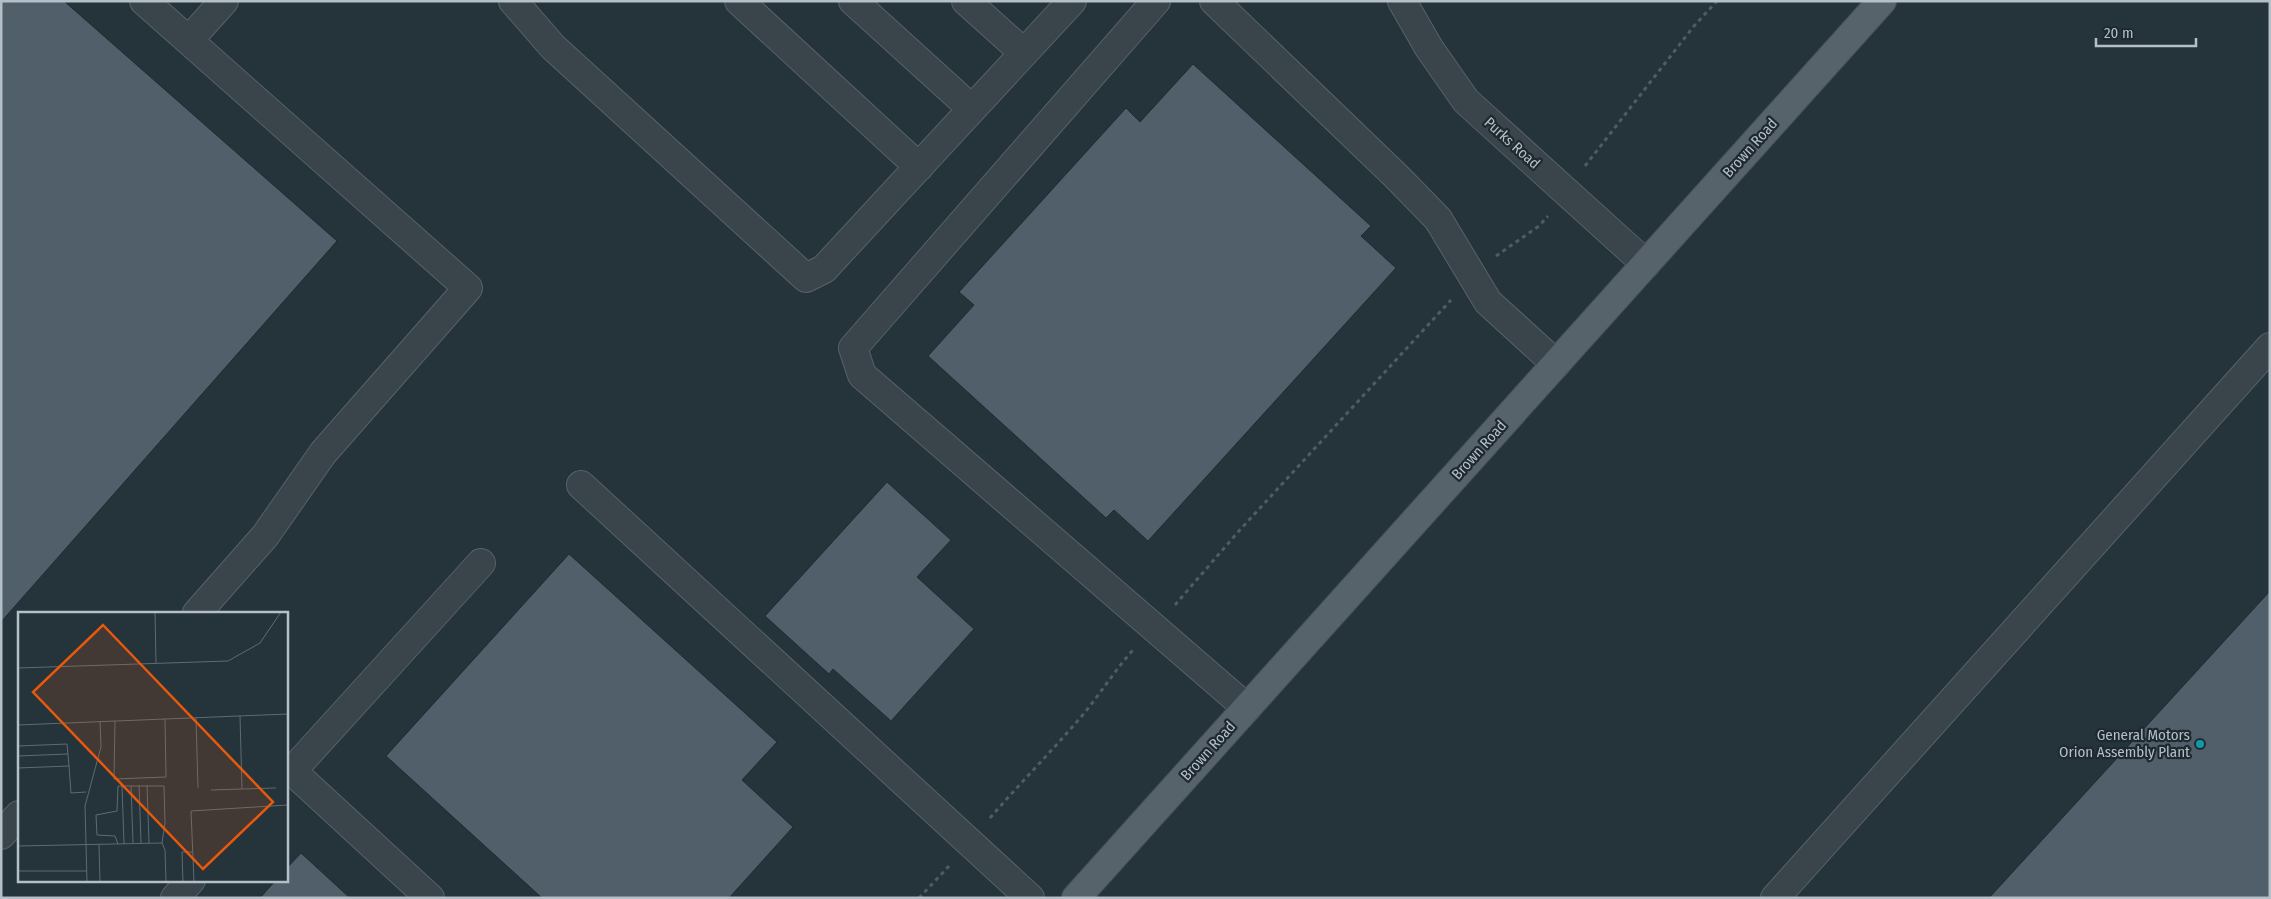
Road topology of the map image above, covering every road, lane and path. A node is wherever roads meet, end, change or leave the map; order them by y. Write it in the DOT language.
graph roads {
  1 [pos="144,1"];
  2 [pos="224,1"];
  3 [pos="514,1"];
  4 [pos="739,1"];
  5 [pos="853,1"];
  6 [pos="966,1"];
  7 [pos="1072,1"];
  8 [pos="1156,1"];
  9 [pos="1214,1"];
  10 [pos="1402,1"];
  11 [pos="1717,1"];
  12 [pos="1882,1"];
  13 [pos="190,40"];
  14 [pos="1024,53"];
  15 [pos="972,109"];
  16 [pos="919,167"];
  17 [pos="1566,191"];
  18 [pos="1646,264"];
  19 [pos="1474,276"];
  20 [pos="2270,347"];
  21 [pos="1556,364"];
  22 [pos="581,485"];
  23 [pos="480,563"];
  24 [pos="197,612"];
  25 [pos="1154,628"];
  26 [pos="1247,708"];
  27 [pos="289,774"];
  28 [pos="18,816"];
  29 [pos="1,835"];
  30 [pos="970,842"];
  31 [pos="189,882"];
  32 [pos="174,898"];
  33 [pos="430,898"];
  34 [pos="919,898"];
  35 [pos="1030,898"];
  36 [pos="1076,898"];
  37 [pos="1775,898"];
  1 -- 13 [label="street"];
  2 -- 13 [label="street"];
  3 -- 16 [label="street"];
  4 -- 16 [label="street"];
  5 -- 15 [label="street"];
  6 -- 14 [label="street"];
  7 -- 14 [label="street"];
  8 -- 25 [label="street"];
  9 -- 19 [label="street"];
  10 -- 17 [label="street, Purks Road"];
  11 -- 17 [label="path"];
  12 -- 18 [label="main road, Brown Road"];
  13 -- 24 [label="street"];
  14 -- 15 [label="street"];
  15 -- 16 [label="street"];
  17 -- 18 [label="street, Purks Road"];
  17 -- 19 [label="path"];
  18 -- 21 [label="main road, Brown Road"];
  19 -- 21 [label="street"];
  19 -- 25 [label="path"];
  20 -- 37 [label="street"];
  21 -- 26 [label="main road, Brown Road"];
  22 -- 30 [label="street"];
  23 -- 27 [label="street"];
  25 -- 26 [label="street"];
  25 -- 30 [label="path"];
  26 -- 36 [label="main road, Brown Road"];
  27 -- 33 [label="street"];
  28 -- 29 [label="street"];
  30 -- 34 [label="path"];
  30 -- 35 [label="street"];
  31 -- 32 [label="street"];
}
